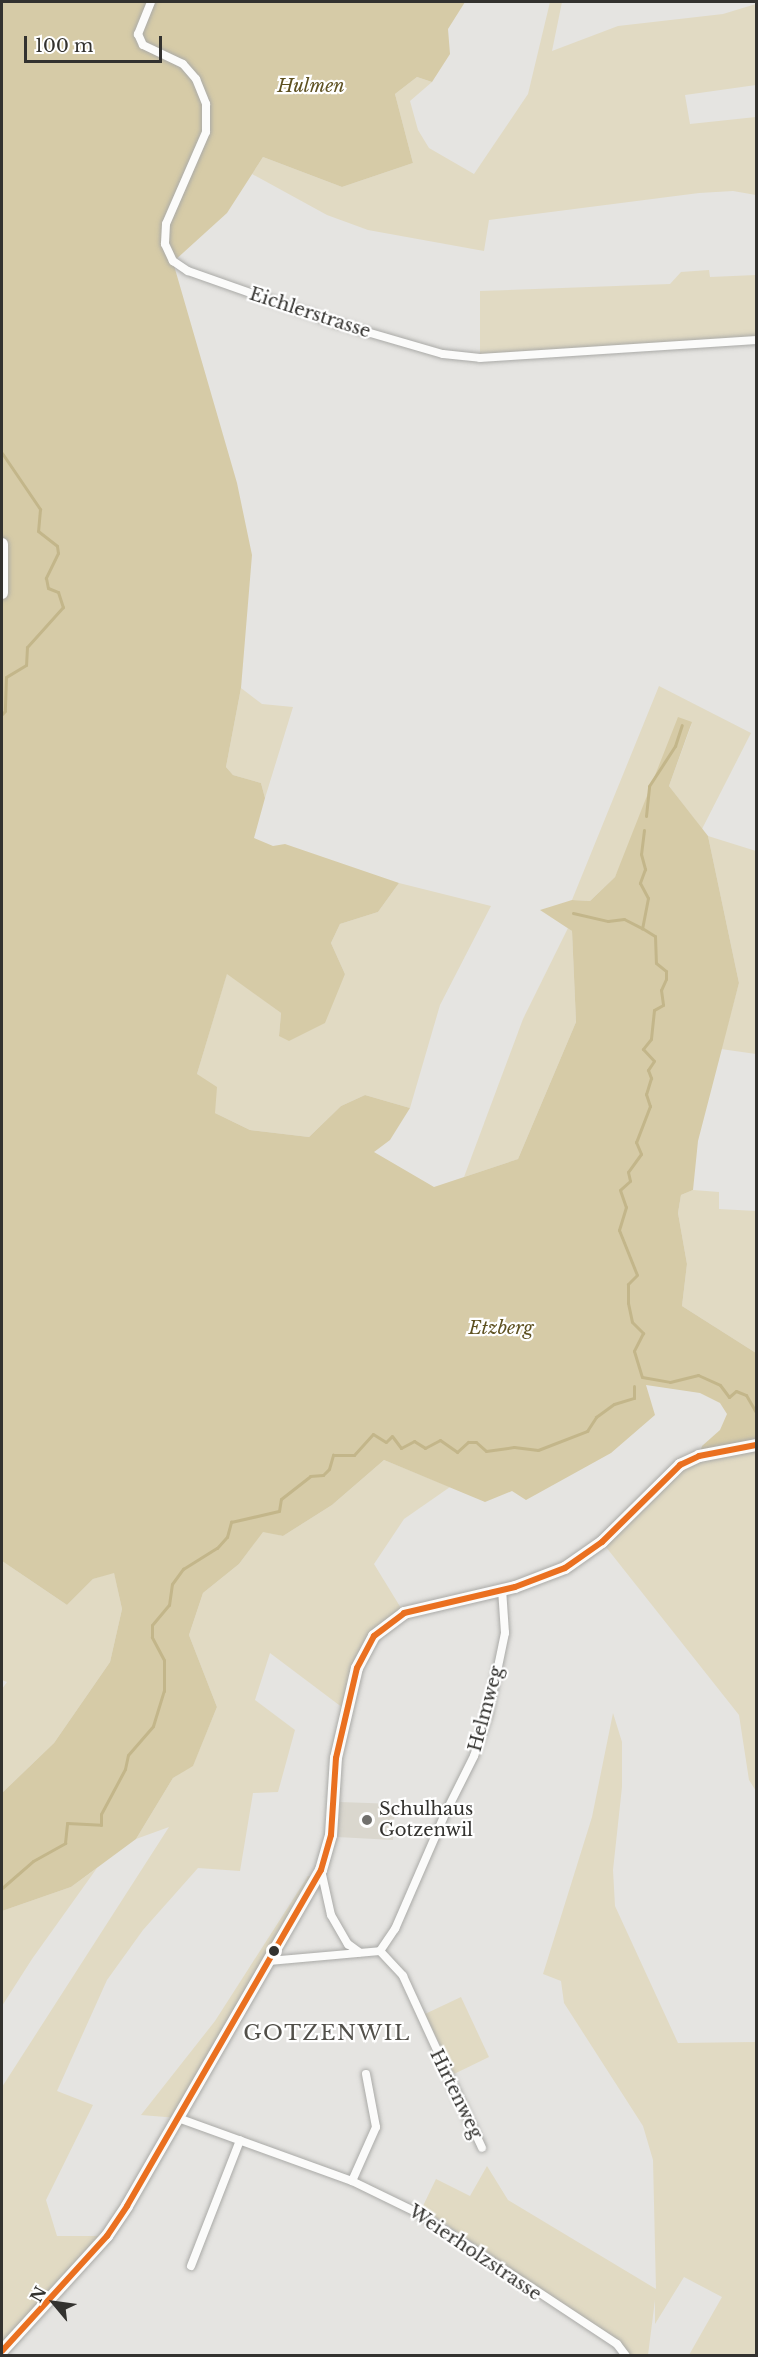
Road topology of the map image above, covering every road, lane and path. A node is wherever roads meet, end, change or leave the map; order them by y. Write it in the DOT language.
graph roads {
  1 [pos="151,2"];
  2 [pos="756,340"];
  3 [pos="2,544"];
  4 [pos="2,593"];
  5 [pos="756,1445"];
  6 [pos="502,1589"];
  7 [pos="321,1870"];
  8 [pos="380,1951"];
  9 [pos="359,1952"];
  10 [pos="269,1961"];
  11 [pos="366,2074"];
  12 [pos="178,2118"];
  13 [pos="240,2140"];
  14 [pos="482,2148"];
  15 [pos="352,2181"];
  16 [pos="191,2266"];
  17 [pos="2,2351"];
  18 [pos="626,2355"];
  1 -- 2 [label="street, Eichlerstrasse"];
  3 -- 4 [label="street"];
  5 -- 6 [label="street"];
  6 -- 7 [label="street"];
  6 -- 8 [label="street, Helmweg"];
  7 -- 9 [label="street"];
  7 -- 10 [label="street"];
  8 -- 9 [label="street"];
  8 -- 14 [label="street, Hirtenweg"];
  9 -- 10 [label="street"];
  10 -- 12 [label="street"];
  11 -- 15 [label="street"];
  12 -- 13 [label="street, Weierholzstrasse"];
  12 -- 17 [label="street"];
  13 -- 15 [label="street, Weierholzstrasse"];
  13 -- 16 [label="street"];
  15 -- 18 [label="street, Weierholzstrasse"];
}
